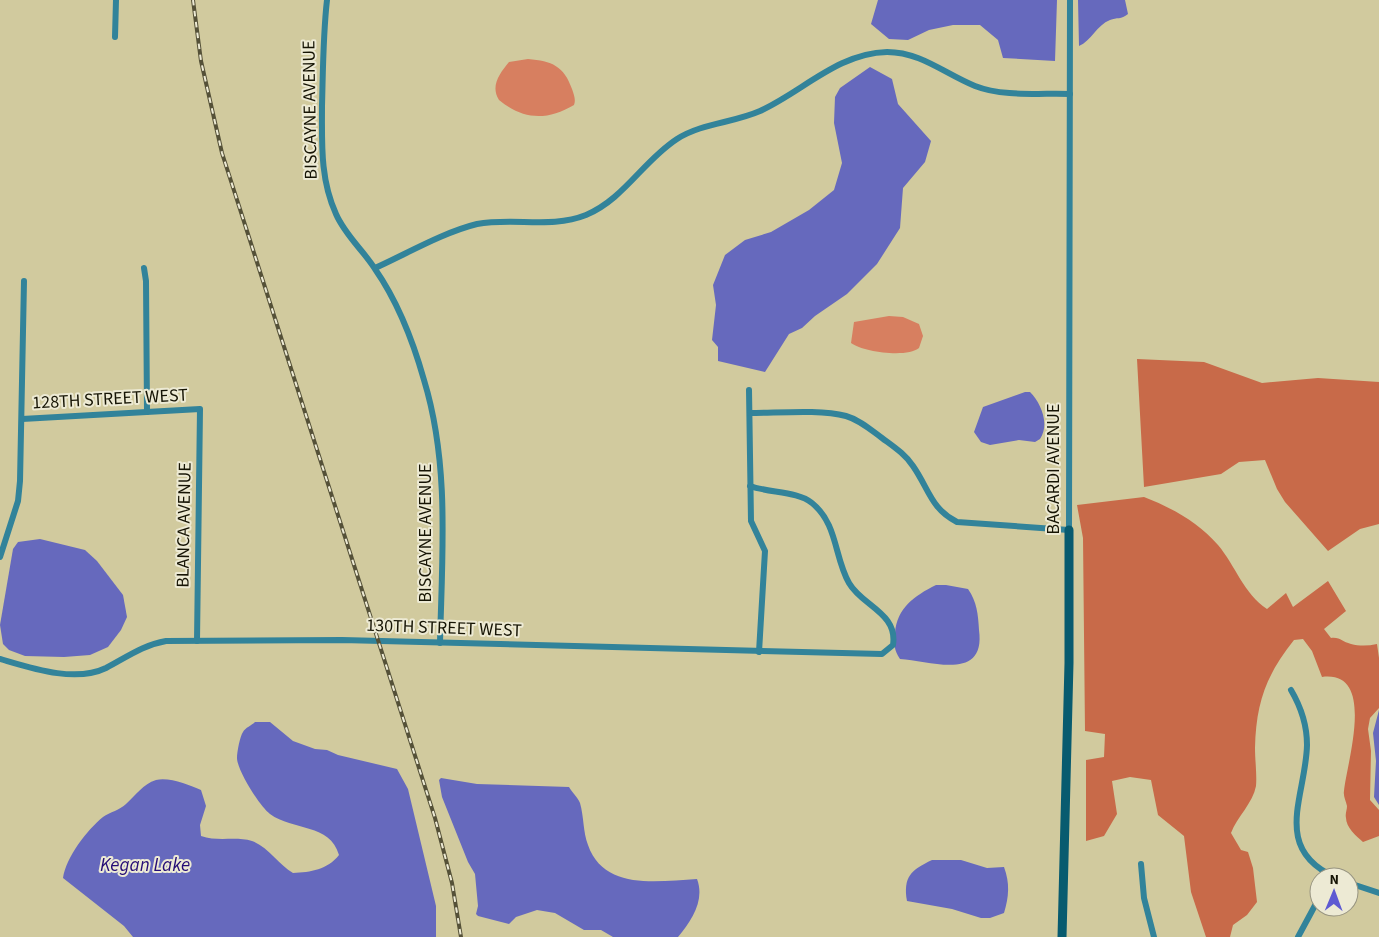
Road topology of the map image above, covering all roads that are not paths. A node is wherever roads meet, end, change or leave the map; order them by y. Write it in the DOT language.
graph roads {
  1 [pos="116,0"];
  2 [pos="327,0"];
  3 [pos="1070,0"];
  4 [pos="115,37"];
  5 [pos="1070,94"];
  6 [pos="144,268"];
  7 [pos="375,268"];
  8 [pos="24,281"];
  9 [pos="749,390"];
  10 [pos="200,409"];
  11 [pos="147,412"];
  12 [pos="750,413"];
  13 [pos="22,419"];
  14 [pos="750,486"];
  15 [pos="1070,530"];
  16 [pos="0,557"];
  17 [pos="197,641"];
  18 [pos="440,643"];
  19 [pos="759,652"];
  20 [pos="0,659"];
  21 [pos="1291,690"];
  22 [pos="1141,864"];
  23 [pos="1320,867"];
  24 [pos="1359,886"];
  25 [pos="1379,893"];
  26 [pos="1309,917"];
  27 [pos="1062,937"];
  28 [pos="1154,937"];
  29 [pos="1298,937"];
  1 -- 4 [label="street"];
  2 -- 7 [label="street, BISCAYNE AVENUE"];
  3 -- 5 [label="street, BACARDI AVENUE"];
  5 -- 7 [label="street"];
  5 -- 15 [label="street, BACARDI AVENUE"];
  6 -- 11 [label="street"];
  7 -- 18 [label="street, BISCAYNE AVENUE"];
  8 -- 13 [label="street"];
  9 -- 12 [label="street"];
  10 -- 11 [label="street, 128TH STREET WEST"];
  10 -- 17 [label="street, BLANCA AVENUE"];
  11 -- 13 [label="street, 128TH STREET WEST"];
  12 -- 14 [label="street"];
  12 -- 15 [label="street"];
  13 -- 16 [label="street"];
  14 -- 19 [label="street"];
  14 -- 19 [label="street, 130TH STREET WEST"];
  15 -- 27 [label="street, BACARDI AVENUE"];
  17 -- 18 [label="street, 130TH STREET WEST"];
  17 -- 20 [label="street, 130TH STREET WEST"];
  18 -- 19 [label="street, 130TH STREET WEST"];
  21 -- 23 [label="street"];
  22 -- 28 [label="street"];
  24 -- 25 [label="street"];
  26 -- 29 [label="street"];
}
